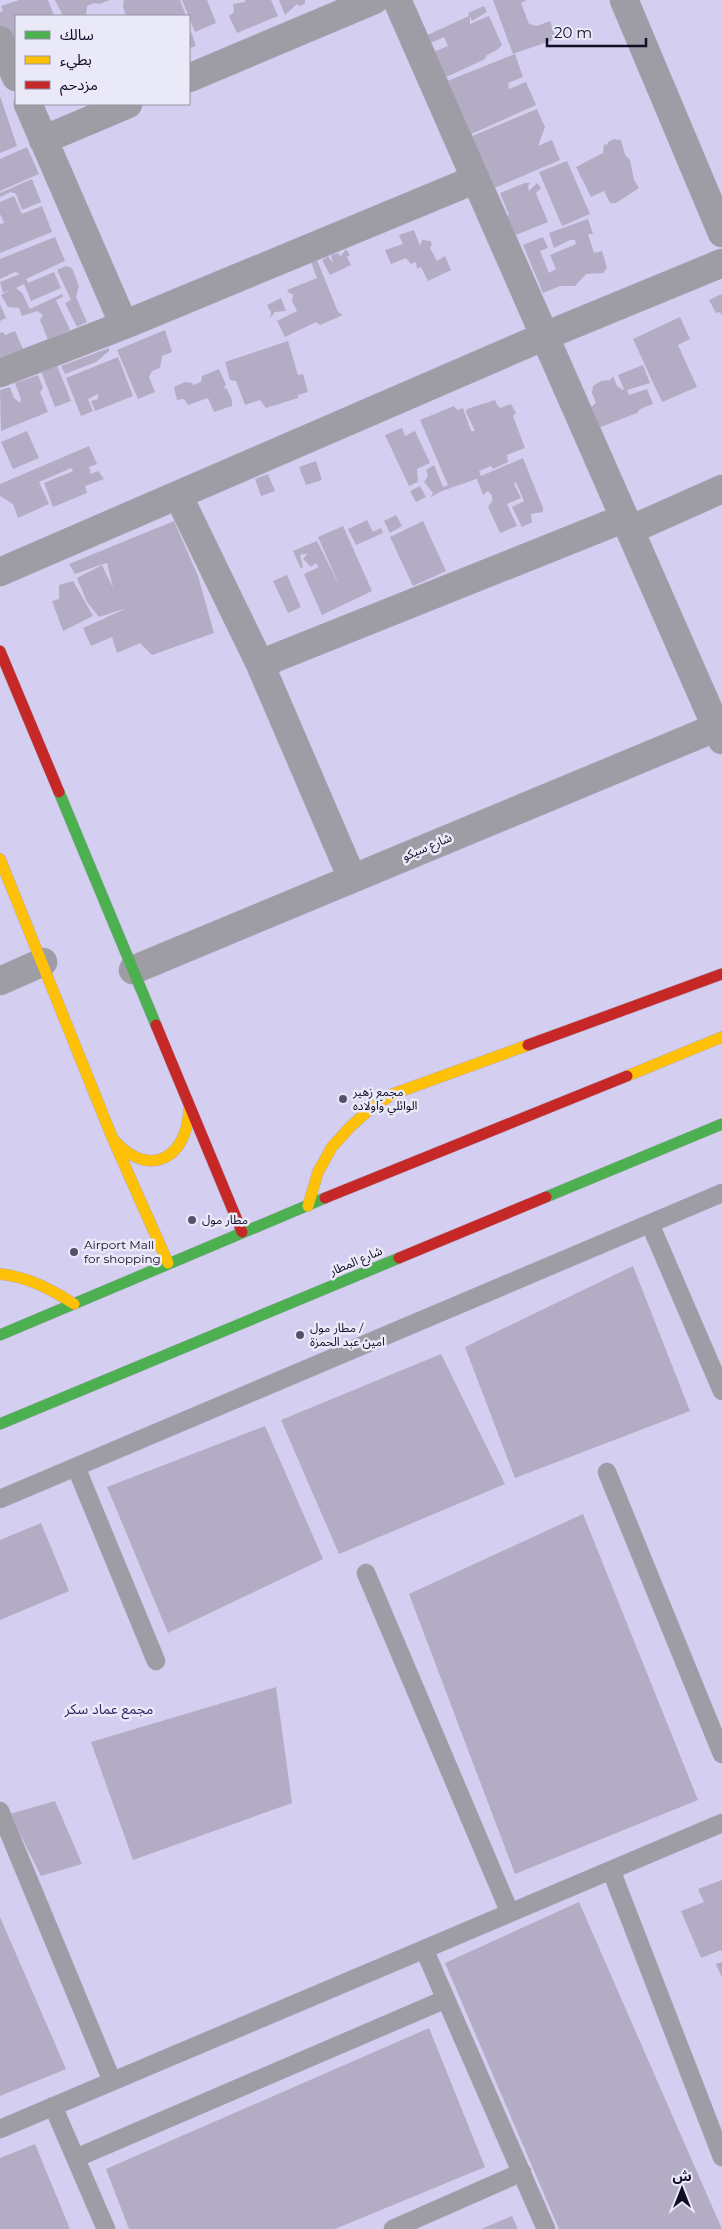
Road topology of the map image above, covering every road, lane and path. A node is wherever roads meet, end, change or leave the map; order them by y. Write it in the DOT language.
graph roads {
  1 [pos="374,0"];
  2 [pos="398,0"];
  3 [pos="624,0"];
  4 [pos="0,40"];
  5 [pos="15,76"];
  6 [pos="190,78"];
  7 [pos="28,105"];
  8 [pos="126,105"];
  9 [pos="43,140"];
  10 [pos="476,179"];
  11 [pos="722,233"];
  12 [pos="722,263"];
  13 [pos="124,325"];
  14 [pos="545,336"];
  15 [pos="0,373"];
  16 [pos="722,489"];
  17 [pos="178,495"];
  18 [pos="627,524"];
  19 [pos="0,572"];
  20 [pos="0,651"];
  21 [pos="260,664"];
  22 [pos="720,731"];
  23 [pos="0,859"];
  24 [pos="352,878"];
  25 [pos="43,962"];
  26 [pos="133,970"];
  27 [pos="722,974"];
  28 [pos="0,981"];
  29 [pos="722,1037"];
  30 [pos="189,1108"];
  31 [pos="722,1124"];
  32 [pos="112,1137"];
  33 [pos="722,1193"];
  34 [pos="308,1206"];
  35 [pos="650,1224"];
  36 [pos="242,1232"];
  37 [pos="168,1263"];
  38 [pos="0,1274"];
  39 [pos="74,1304"];
  40 [pos="0,1335"];
  41 [pos="722,1391"];
  42 [pos="0,1424"];
  43 [pos="76,1467"];
  44 [pos="607,1472"];
  45 [pos="0,1499"];
  46 [pos="366,1573"];
  47 [pos="156,1660"];
  48 [pos="722,1754"];
  49 [pos="0,1810"];
  50 [pos="722,1823"];
  51 [pos="611,1870"];
  52 [pos="510,1913"];
  53 [pos="424,1949"];
  54 [pos="446,1999"];
  55 [pos="112,2081"];
  56 [pos="53,2106"];
  57 [pos="0,2129"];
  58 [pos="722,2157"];
  59 [pos="76,2158"];
  60 [pos="522,2172"];
  61 [pos="106,2229"];
  62 [pos="393,2229"];
  63 [pos="546,2229"];
  1 -- 6 [label="street"];
  2 -- 10 [label="street"];
  3 -- 11 [label="street"];
  4 -- 5 [label="street"];
  7 -- 9 [label="street"];
  8 -- 9 [label="street"];
  9 -- 13 [label="street"];
  10 -- 13 [label="street"];
  10 -- 14 [label="street"];
  12 -- 14 [label="street"];
  13 -- 15 [label="street"];
  14 -- 17 [label="street"];
  14 -- 18 [label="street"];
  16 -- 18 [label="street"];
  17 -- 19 [label="street"];
  17 -- 21 [label="street"];
  18 -- 21 [label="street"];
  18 -- 22 [label="street"];
  20 -- 26 [label="street"];
  21 -- 24 [label="street"];
  22 -- 24 [label="street, شارع سيكو"];
  23 -- 25 [label="street"];
  24 -- 26 [label="street, شارع سيكو"];
  25 -- 28 [label="street"];
  25 -- 32 [label="street"];
  26 -- 30 [label="street"];
  27 -- 34 [label="street"];
  29 -- 34 [label="street"];
  30 -- 32 [label="street"];
  30 -- 36 [label="street"];
  31 -- 42 [label="street, شارع المطار"];
  32 -- 37 [label="street"];
  33 -- 35 [label="lane"];
  34 -- 36 [label="street"];
  35 -- 41 [label="lane"];
  35 -- 43 [label="lane"];
  36 -- 37 [label="street"];
  37 -- 39 [label="street"];
  38 -- 39 [label="street"];
  39 -- 40 [label="street"];
  43 -- 45 [label="lane"];
  43 -- 47 [label="lane"];
  44 -- 48 [label="lane"];
  46 -- 52 [label="lane"];
  49 -- 55 [label="lane"];
  50 -- 51 [label="lane"];
  51 -- 52 [label="lane"];
  51 -- 58 [label="lane"];
  52 -- 53 [label="lane"];
  53 -- 54 [label="lane"];
  53 -- 55 [label="lane"];
  54 -- 59 [label="lane"];
  54 -- 60 [label="lane"];
  55 -- 56 [label="lane"];
  56 -- 57 [label="lane"];
  56 -- 59 [label="lane"];
  59 -- 61 [label="lane"];
  60 -- 62 [label="lane"];
  60 -- 63 [label="lane"];
}
